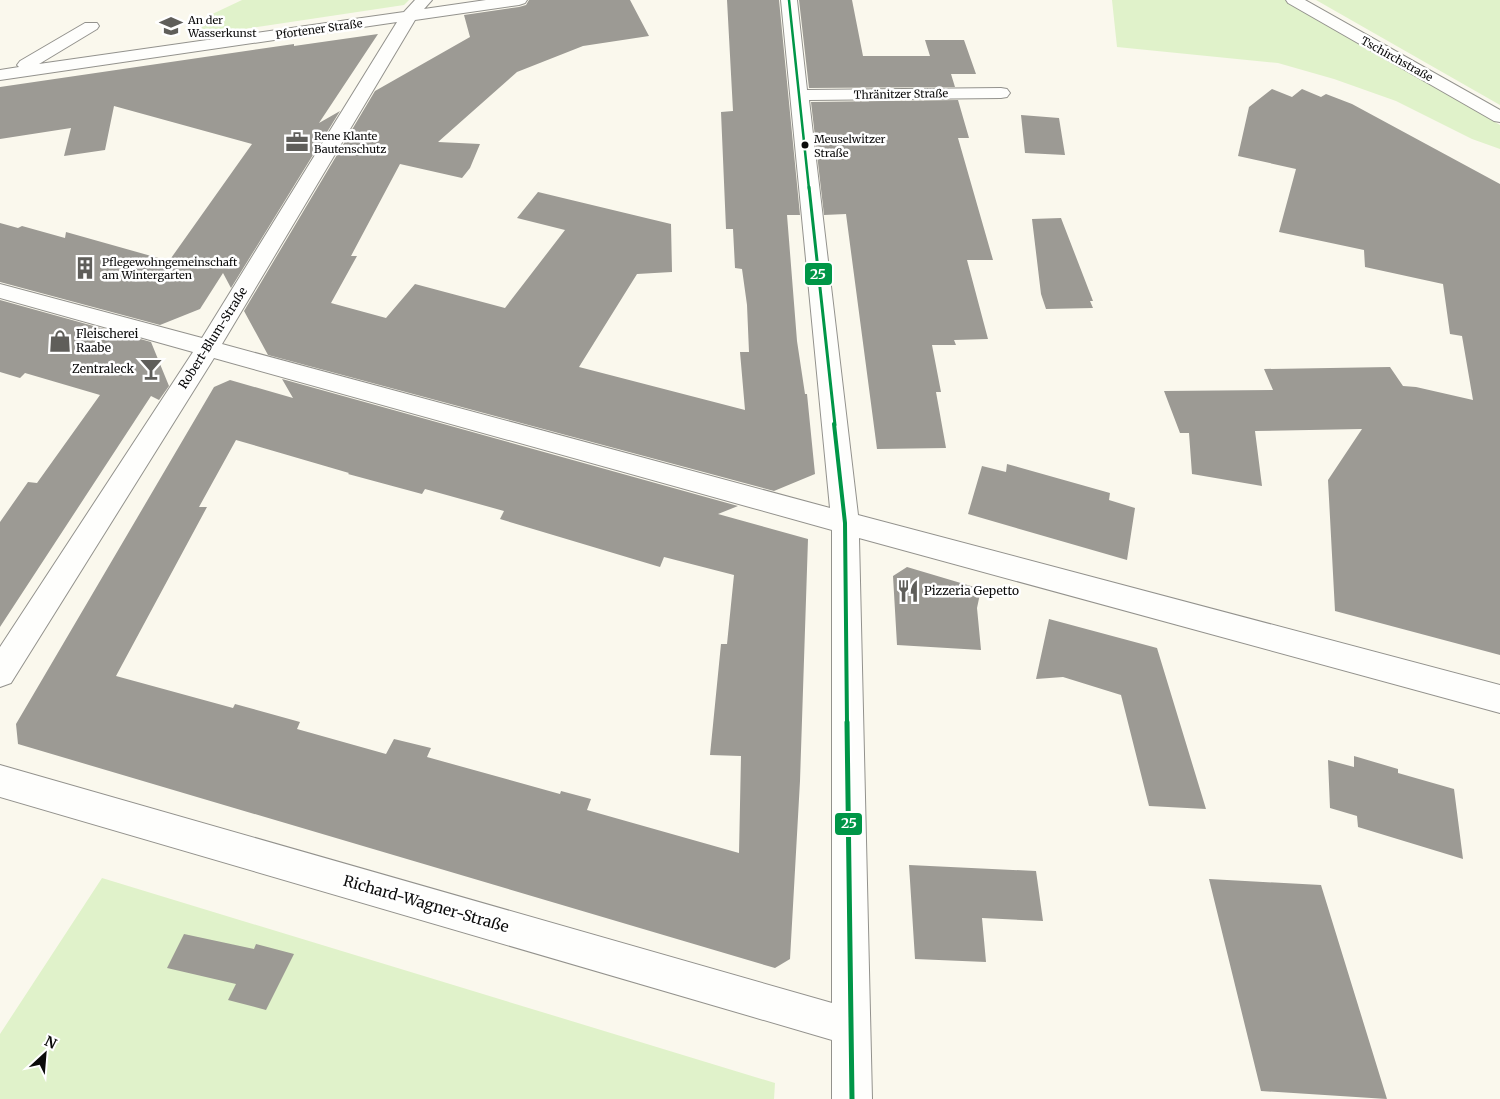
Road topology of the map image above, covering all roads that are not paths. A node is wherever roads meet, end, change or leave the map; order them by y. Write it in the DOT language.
graph roads {
  1 [pos="519,0"];
  2 [pos="789,0"];
  3 [pos="1294,0"];
  4 [pos="416,8"];
  5 [pos="91,26"];
  6 [pos="6,74"];
  7 [pos="1001,93"];
  8 [pos="800,95"];
  9 [pos="1500,117"];
  10 [pos="0,291"];
  11 [pos="208,348"];
  12 [pos="845,523"];
  13 [pos="0,673"];
  14 [pos="1500,699"];
  15 [pos="0,781"];
  16 [pos="851,1027"];
  17 [pos="852,1099"];
  1 -- 4 [label="street, Pfortener Straße"];
  2 -- 8 [label="street"];
  3 -- 9 [label="street, Tschirchstraße"];
  4 -- 6 [label="street, Pfortener Straße"];
  4 -- 11 [label="street, Robert-Blum-Straße"];
  5 -- 6 [label="street"];
  7 -- 8 [label="street, Thränitzer Straße"];
  8 -- 12 [label="street"];
  10 -- 11 [label="street"];
  11 -- 12 [label="street"];
  11 -- 13 [label="street, Robert-Blum-Straße"];
  12 -- 14 [label="street"];
  12 -- 16 [label="street"];
  15 -- 16 [label="street, Richard-Wagner-Straße"];
  16 -- 17 [label="street"];
}
